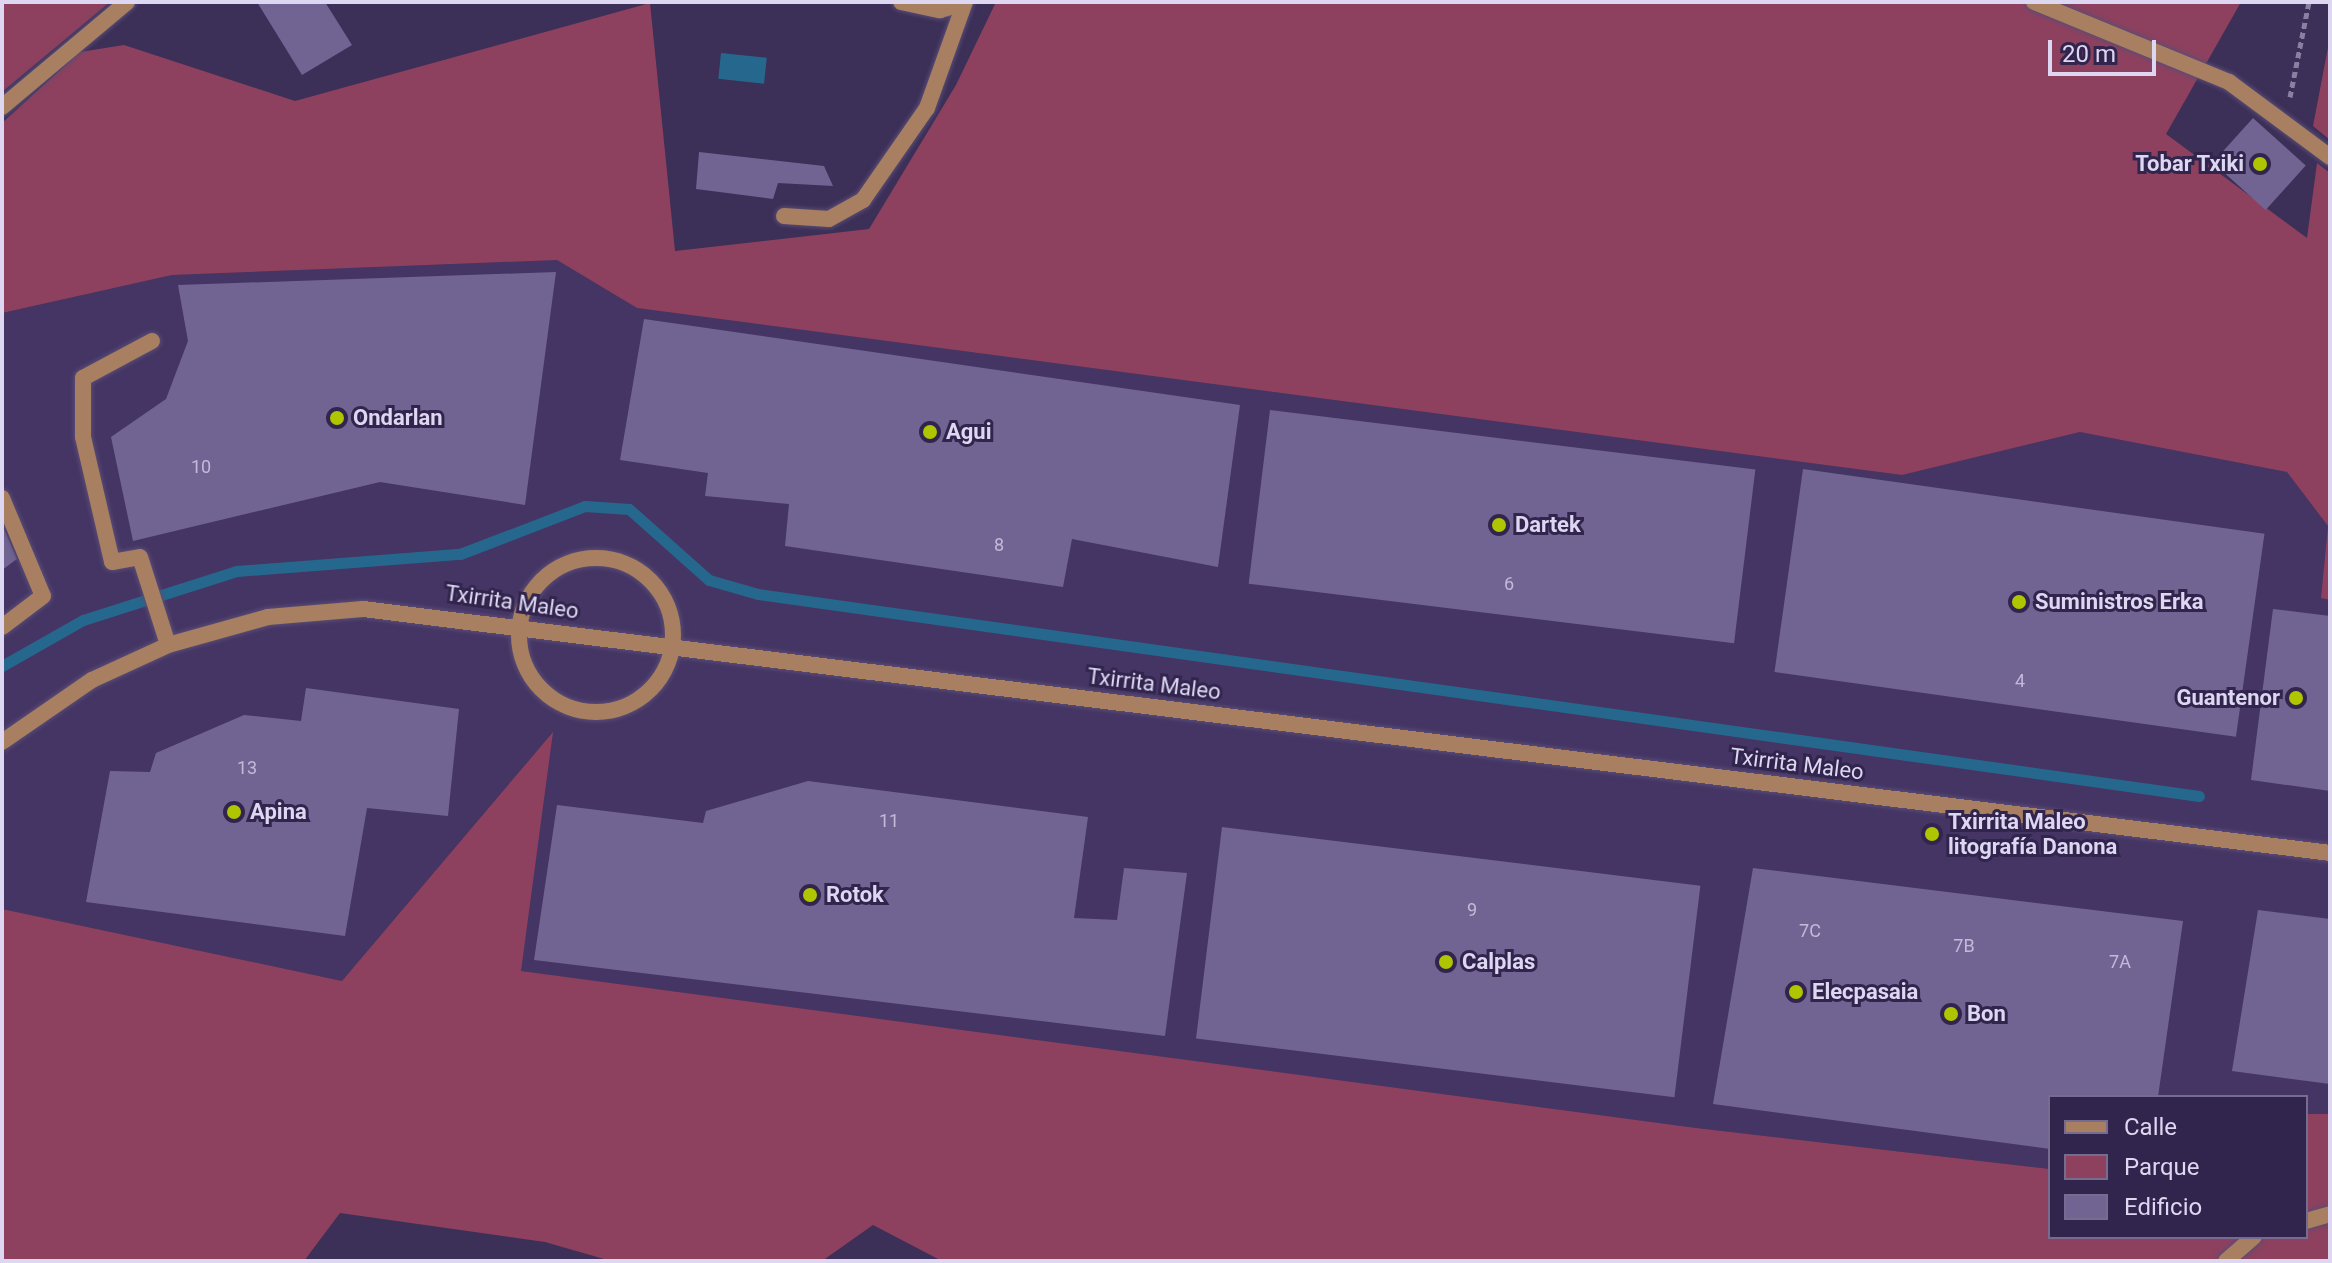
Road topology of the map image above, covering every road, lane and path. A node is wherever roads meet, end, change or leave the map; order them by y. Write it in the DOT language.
graph roads {
  1 [pos="127,2"];
  2 [pos="901,2"];
  3 [pos="2034,2"];
  4 [pos="2309,2"];
  5 [pos="965,3"];
  6 [pos="2,107"];
  7 [pos="2285,121"];
  8 [pos="2330,157"];
  9 [pos="784,216"];
  10 [pos="152,341"];
  11 [pos="2,498"];
  12 [pos="519,626"];
  13 [pos="2,627"];
  14 [pos="168,645"];
  15 [pos="673,646"];
  16 [pos="2,742"];
  17 [pos="2330,853"];
  18 [pos="2330,1214"];
  19 [pos="2308,1220"];
  20 [pos="2252,1239"];
  21 [pos="2226,1261"];
  1 -- 6 [label="street"];
  2 -- 5 [label="street"];
  3 -- 7 [label="street"];
  4 -- 7 [label="path"];
  5 -- 9 [label="street"];
  7 -- 8 [label="street"];
  10 -- 14 [label="street"];
  11 -- 13 [label="street"];
  12 -- 14 [label="street, Txirrita Maleo"];
  12 -- 15 [label="street, Txirrita Maleo"];
  12 -- 15 [label="street"];
  12 -- 15 [label="street"];
  14 -- 16 [label="street, Txirrita Maleo"];
  15 -- 17 [label="street, Txirrita Maleo"];
  18 -- 19 [label="street"];
  20 -- 21 [label="street"];
}
